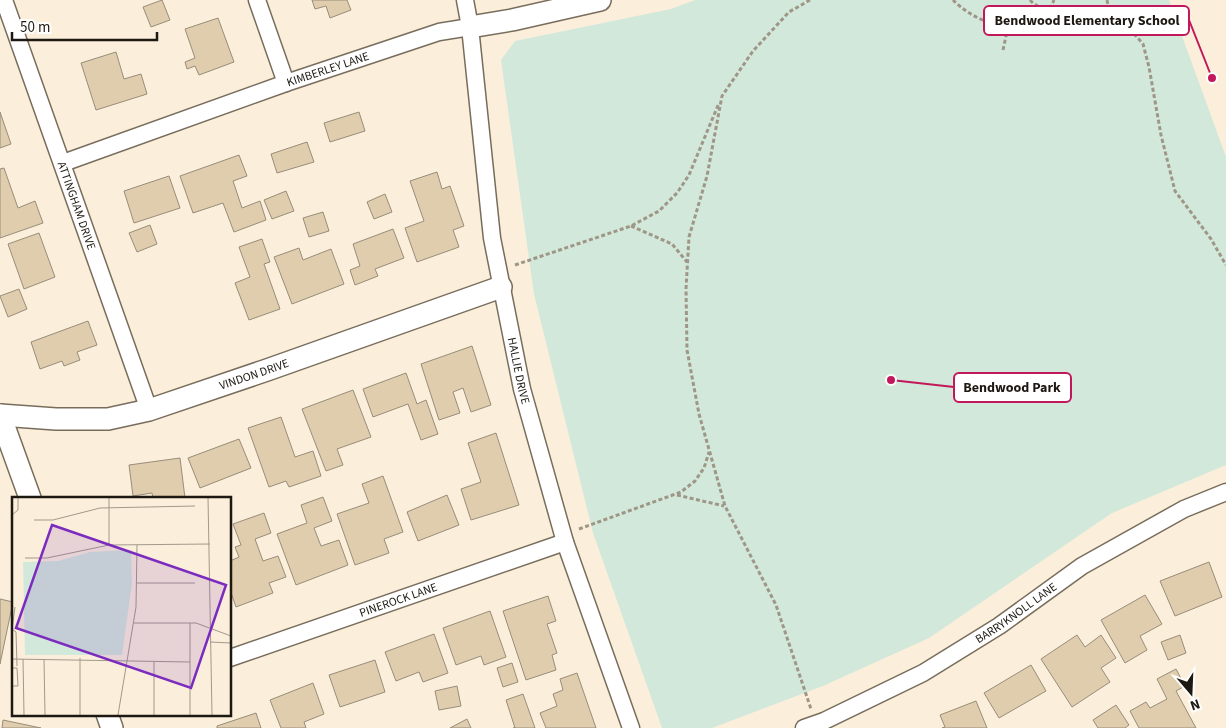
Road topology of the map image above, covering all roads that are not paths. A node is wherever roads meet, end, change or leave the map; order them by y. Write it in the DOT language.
graph roads {
  1 [pos="4,0"];
  2 [pos="257,0"];
  3 [pos="465,0"];
  4 [pos="600,0"];
  5 [pos="470,27"];
  6 [pos="286,83"];
  7 [pos="63,163"];
  8 [pos="500,279"];
  9 [pos="149,410"];
  10 [pos="0,415"];
  11 [pos="1226,492"];
  12 [pos="30,497"];
  13 [pos="564,538"];
  14 [pos="231,658"];
  15 [pos="108,716"];
  16 [pos="817,725"];
  17 [pos="112,728"];
  18 [pos="631,728"];
  1 -- 7 [label="street, ATTINGHAM DRIVE"];
  2 -- 6 [label="street"];
  3 -- 5 [label="street, HALLIE DRIVE"];
  4 -- 5 [label="street, KIMBERLEY LANE"];
  5 -- 6 [label="street, KIMBERLEY LANE"];
  5 -- 8 [label="street, HALLIE DRIVE"];
  6 -- 7 [label="street, KIMBERLEY LANE"];
  7 -- 9 [label="street, ATTINGHAM DRIVE"];
  8 -- 9 [label="street, VINDON DRIVE"];
  8 -- 13 [label="street, HALLIE DRIVE"];
  9 -- 10 [label="street, VINDON DRIVE"];
  10 -- 12 [label="street"];
  11 -- 16 [label="street, BARRYKNOLL LANE"];
  13 -- 14 [label="street, PINEROCK LANE"];
  13 -- 18 [label="street, HALLIE DRIVE"];
  15 -- 17 [label="street"];
}
